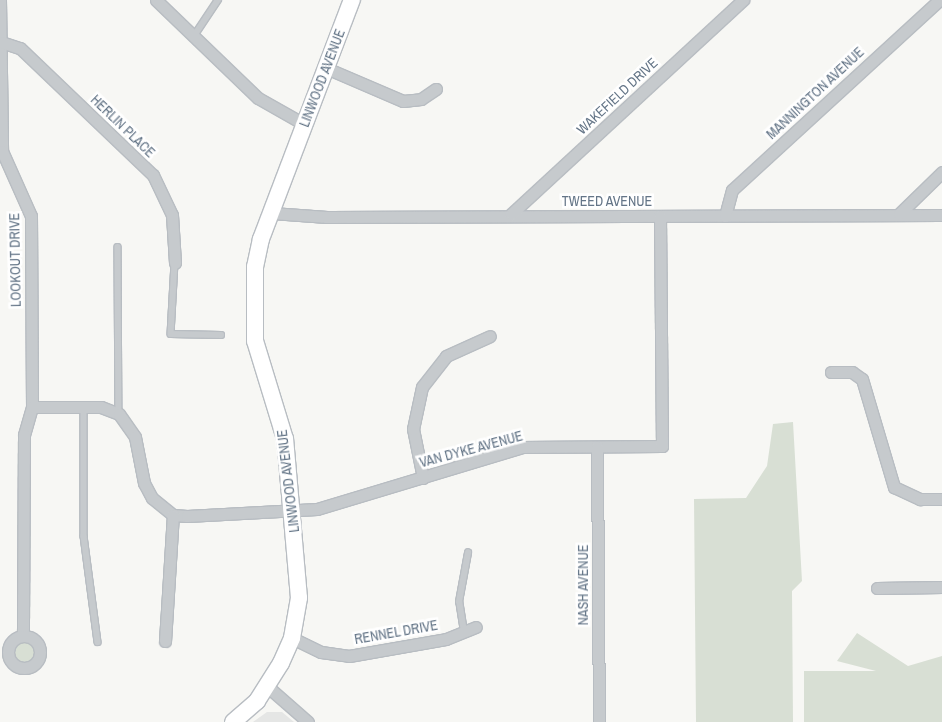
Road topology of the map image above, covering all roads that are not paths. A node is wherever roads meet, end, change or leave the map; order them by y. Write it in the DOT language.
graph roads {
  1 [pos="0,0"];
  2 [pos="156,0"];
  3 [pos="218,0"];
  4 [pos="352,0"];
  5 [pos="743,0"];
  6 [pos="939,0"];
  7 [pos="194,36"];
  8 [pos="1,42"];
  9 [pos="326,68"];
  10 [pos="436,89"];
  11 [pos="304,124"];
  12 [pos="942,172"];
  13 [pos="272,213"];
  14 [pos="511,214"];
  15 [pos="899,214"];
  16 [pos="942,215"];
  17 [pos="660,216"];
  18 [pos="725,216"];
  19 [pos="118,247"];
  20 [pos="175,263"];
  21 [pos="222,335"];
  22 [pos="490,336"];
  23 [pos="831,372"];
  24 [pos="32,407"];
  25 [pos="84,407"];
  26 [pos="118,414"];
  27 [pos="597,447"];
  28 [pos="423,478"];
  29 [pos="942,499"];
  30 [pos="292,513"];
  31 [pos="173,515"];
  32 [pos="468,553"];
  33 [pos="942,587"];
  34 [pos="877,588"];
  35 [pos="476,627"];
  36 [pos="464,632"];
  37 [pos="23,635"];
  38 [pos="292,638"];
  39 [pos="98,642"];
  40 [pos="165,642"];
  41 [pos="268,687"];
  42 [pos="233,722"];
  43 [pos="308,722"];
  44 [pos="599,722"];
  1 -- 8 [label="street, LOOKOUT DRIVE"];
  2 -- 7 [label="street"];
  3 -- 7 [label="lane"];
  4 -- 9 [label="main road, LINWOOD AVENUE"];
  5 -- 14 [label="street, WAKEFIELD DRIVE"];
  6 -- 18 [label="street, MANNINGTON AVENUE"];
  7 -- 11 [label="street"];
  8 -- 20 [label="street, HERLIN PLACE"];
  8 -- 24 [label="street, LOOKOUT DRIVE"];
  9 -- 10 [label="street"];
  9 -- 11 [label="main road, LINWOOD AVENUE"];
  11 -- 13 [label="main road, LINWOOD AVENUE"];
  12 -- 15 [label="street"];
  13 -- 14 [label="street, TWEED AVENUE"];
  13 -- 30 [label="main road, LINWOOD AVENUE"];
  14 -- 17 [label="street, TWEED AVENUE"];
  15 -- 16 [label="street, TWEED AVENUE"];
  15 -- 18 [label="street, TWEED AVENUE"];
  17 -- 18 [label="street, TWEED AVENUE"];
  17 -- 27 [label="street, VAN DYKE AVENUE"];
  19 -- 26 [label="lane"];
  20 -- 21 [label="lane"];
  22 -- 28 [label="street"];
  23 -- 29 [label="street"];
  24 -- 25 [label="street"];
  24 -- 37 [label="street, LOOKOUT DRIVE"];
  25 -- 26 [label="street"];
  25 -- 39 [label="lane"];
  26 -- 31 [label="street"];
  27 -- 28 [label="street, VAN DYKE AVENUE"];
  27 -- 44 [label="street, NASH AVENUE"];
  28 -- 30 [label="street, VAN DYKE AVENUE"];
  30 -- 31 [label="street, VAN DYKE AVENUE"];
  30 -- 38 [label="main road, LINWOOD AVENUE"];
  31 -- 40 [label="street"];
  32 -- 36 [label="lane"];
  33 -- 34 [label="street"];
  35 -- 36 [label="street, RENNEL DRIVE"];
  36 -- 38 [label="street, RENNEL DRIVE"];
  38 -- 41 [label="main road, LINWOOD AVENUE"];
  41 -- 42 [label="main road, LINWOOD AVENUE"];
  41 -- 43 [label="street"];
}
